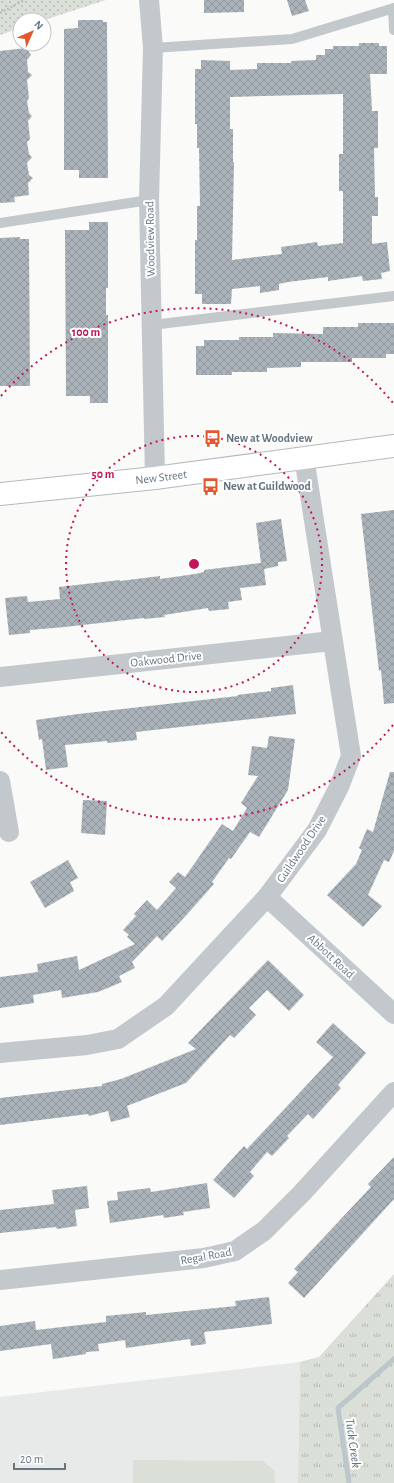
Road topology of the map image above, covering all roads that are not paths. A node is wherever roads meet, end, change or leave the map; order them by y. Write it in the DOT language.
graph roads {
  1 [pos="149,0"];
  2 [pos="393,8"];
  3 [pos="394,30"];
  4 [pos="154,48"];
  5 [pos="149,200"];
  6 [pos="0,223"];
  7 [pos="394,296"];
  8 [pos="152,325"];
  9 [pos="394,446"];
  10 [pos="304,457"];
  11 [pos="155,478"];
  12 [pos="0,494"];
  13 [pos="332,641"];
  14 [pos="0,677"];
  15 [pos="0,781"];
  16 [pos="10,832"];
  17 [pos="267,898"];
  18 [pos="394,1014"];
  19 [pos="0,1053"];
  20 [pos="394,1092"];
  21 [pos="0,1280"];
  1 -- 4 [label="street, Woodview Road"];
  2 -- 3 [label="lane"];
  2 -- 4 [label="lane"];
  4 -- 5 [label="street, Woodview Road"];
  5 -- 6 [label="lane"];
  5 -- 8 [label="street, Woodview Road"];
  7 -- 8 [label="lane"];
  8 -- 11 [label="street, Woodview Road"];
  9 -- 10 [label="main road, New Street"];
  10 -- 11 [label="main road, New Street"];
  10 -- 13 [label="street, Guildwood Drive"];
  11 -- 12 [label="main road, New Street"];
  13 -- 14 [label="street, Oakwood Drive"];
  13 -- 17 [label="street, Guildwood Drive"];
  15 -- 16 [label="street"];
  17 -- 18 [label="street, Abbott Road"];
  17 -- 19 [label="street, Guildwood Drive"];
  20 -- 21 [label="street, Regal Road"];
}
